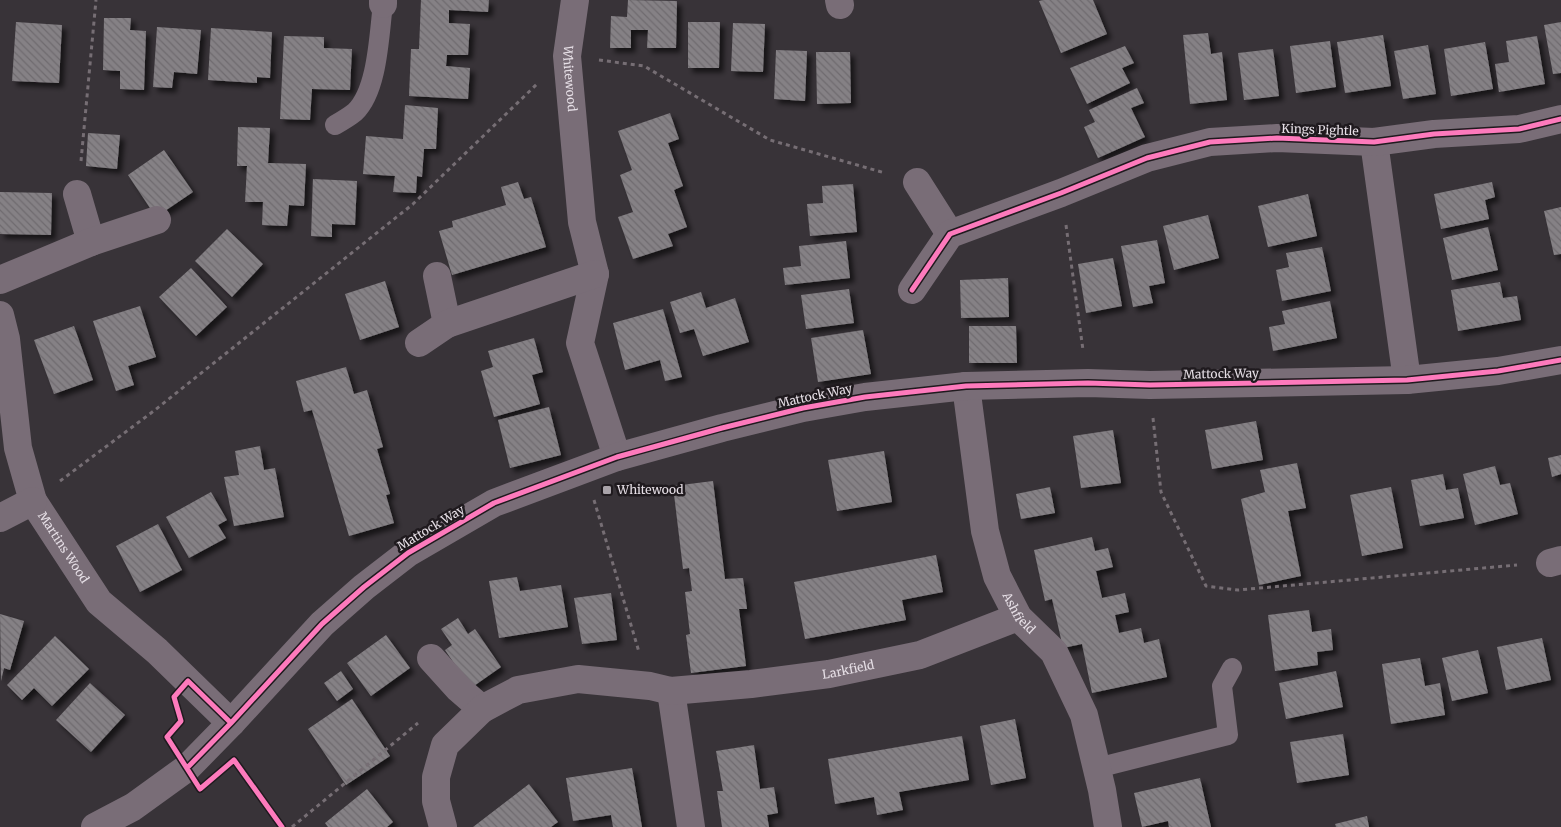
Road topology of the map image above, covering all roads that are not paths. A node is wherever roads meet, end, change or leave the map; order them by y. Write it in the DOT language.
graph roads {
  1 [pos="575,0"];
  2 [pos="383,2"];
  3 [pos="1561,119"];
  4 [pos="335,125"];
  5 [pos="1374,142"];
  6 [pos="916,182"];
  7 [pos="77,194"];
  8 [pos="157,220"];
  9 [pos="950,234"];
  10 [pos="91,242"];
  11 [pos="595,274"];
  12 [pos="437,276"];
  13 [pos="0,280"];
  14 [pos="912,290"];
  15 [pos="0,315"];
  16 [pos="447,324"];
  17 [pos="419,343"];
  18 [pos="1561,360"];
  19 [pos="1407,380"];
  20 [pos="966,386"];
  21 [pos="617,457"];
  22 [pos="33,501"];
  23 [pos="0,518"];
  24 [pos="1018,617"];
  25 [pos="431,658"];
  26 [pos="1232,668"];
  27 [pos="660,689"];
  28 [pos="482,709"];
  29 [pos="231,723"];
  30 [pos="1097,768"];
  31 [pos="95,827"];
  32 [pos="443,827"];
  33 [pos="690,827"];
  34 [pos="1108,827"];
  1 -- 11 [label="street, Whitewood"];
  2 -- 4 [label="lane"];
  3 -- 5 [label="street, Kings Pightle"];
  5 -- 9 [label="street, Kings Pightle"];
  5 -- 19 [label="street, Kings Pightle"];
  6 -- 9 [label="street"];
  7 -- 10 [label="street"];
  8 -- 10 [label="street"];
  9 -- 14 [label="street"];
  10 -- 13 [label="street"];
  11 -- 16 [label="street"];
  11 -- 21 [label="street, Whitewood"];
  12 -- 16 [label="street"];
  15 -- 22 [label="street, Martins Wood"];
  16 -- 17 [label="street"];
  18 -- 19 [label="street, Mattock Way"];
  19 -- 20 [label="street, Mattock Way"];
  20 -- 21 [label="street, Mattock Way"];
  20 -- 24 [label="street, Ashfield"];
  21 -- 29 [label="street, Mattock Way"];
  22 -- 23 [label="street"];
  22 -- 29 [label="street, Martins Wood"];
  24 -- 27 [label="street, Larkfield"];
  24 -- 30 [label="street, Ashfield"];
  25 -- 28 [label="street"];
  26 -- 30 [label="lane"];
  27 -- 28 [label="street, Larkfield"];
  27 -- 33 [label="street"];
  28 -- 32 [label="street, Larkfield"];
  29 -- 31 [label="street, Mattock Way"];
  30 -- 34 [label="street, Ashfield"];
}
